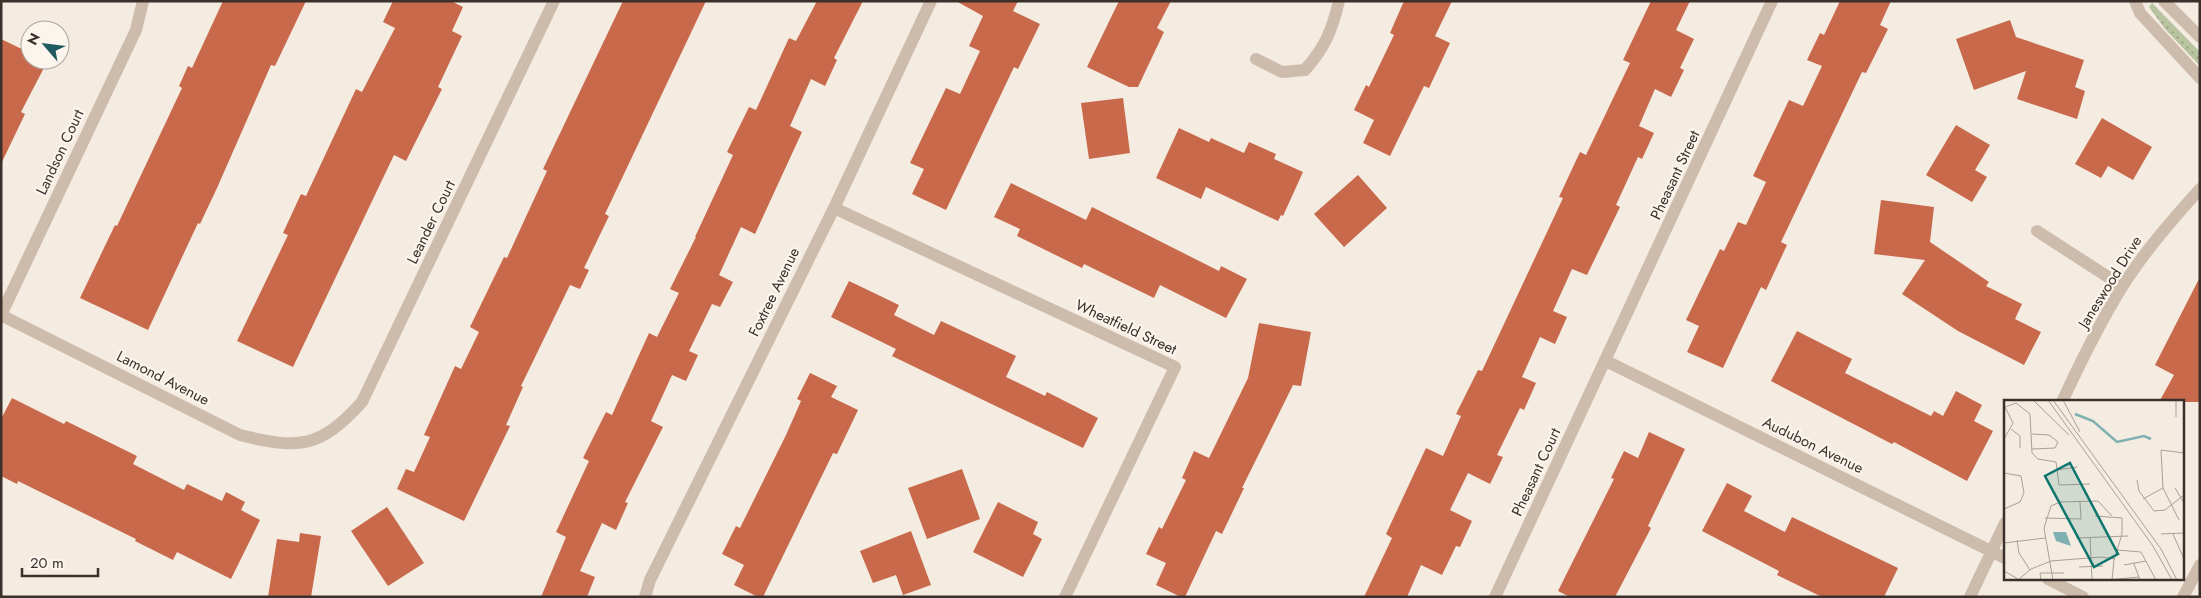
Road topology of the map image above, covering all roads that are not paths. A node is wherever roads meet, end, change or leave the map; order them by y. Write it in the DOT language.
graph roads {
  1 [pos="142,1"];
  2 [pos="554,1"];
  3 [pos="931,1"];
  4 [pos="1340,1"];
  5 [pos="1772,1"];
  6 [pos="2135,1"];
  7 [pos="2164,1"];
  8 [pos="2200,37"];
  9 [pos="1256,59"];
  10 [pos="2200,78"];
  11 [pos="2200,189"];
  12 [pos="834,208"];
  13 [pos="2037,231"];
  14 [pos="2122,286"];
  15 [pos="1,315"];
  16 [pos="1606,361"];
  17 [pos="2063,400"];
  18 [pos="317,440"];
  19 [pos="2004,525"];
  20 [pos="1991,551"];
  21 [pos="2004,558"];
  22 [pos="2200,566"];
  23 [pos="2050,580"];
  24 [pos="645,597"];
  25 [pos="1066,597"];
  26 [pos="1495,597"];
  27 [pos="1970,597"];
  28 [pos="2083,597"];
  29 [pos="2183,597"];
  1 -- 15 [label="street, Landson Court"];
  2 -- 18 [label="street, Leander Court"];
  3 -- 12 [label="street, Foxtree Avenue"];
  4 -- 9 [label="street"];
  5 -- 16 [label="street, Pheasant Street"];
  6 -- 10 [label="street"];
  7 -- 8 [label="street"];
  11 -- 14 [label="street, Janeswood Drive"];
  12 -- 24 [label="street, Foxtree Avenue"];
  12 -- 25 [label="street, Wheatfield Street"];
  13 -- 14 [label="street"];
  14 -- 17 [label="street, Janeswood Drive"];
  15 -- 18 [label="street, Lamond Avenue"];
  16 -- 20 [label="street, Audubon Avenue"];
  16 -- 26 [label="street, Pheasant Court"];
  19 -- 20 [label="street"];
  20 -- 21 [label="street, Audubon Avenue"];
  20 -- 27 [label="street"];
  22 -- 29 [label="street"];
  23 -- 28 [label="street"];
}
